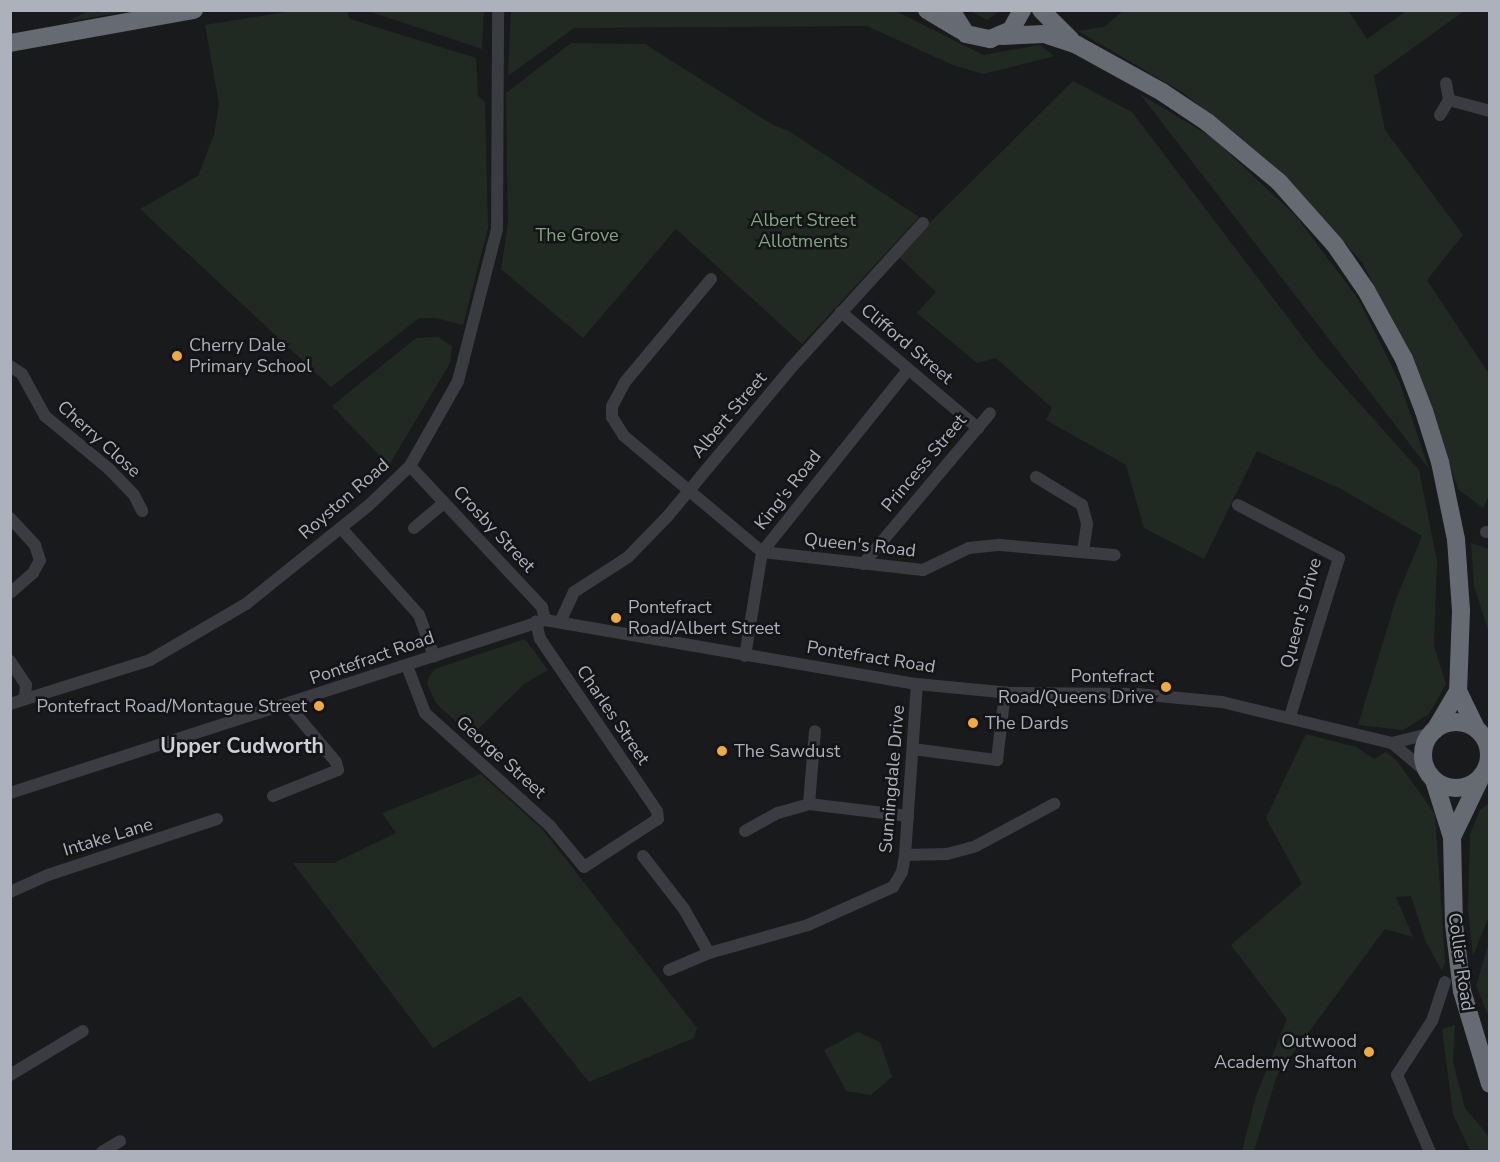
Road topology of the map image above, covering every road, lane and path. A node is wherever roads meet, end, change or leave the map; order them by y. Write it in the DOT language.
graph roads {
  1 [pos="194,10"];
  2 [pos="498,10"];
  3 [pos="927,10"];
  4 [pos="951,10"];
  5 [pos="1022,10"];
  6 [pos="1041,10"];
  7 [pos="966,34"];
  8 [pos="1002,36"];
  9 [pos="10,43"];
  10 [pos="1077,45"];
  11 [pos="1446,83"];
  12 [pos="1449,100"];
  13 [pos="1490,111"];
  14 [pos="1440,115"];
  15 [pos="923,223"];
  16 [pos="711,279"];
  17 [pos="841,312"];
  18 [pos="10,366"];
  19 [pos="908,369"];
  20 [pos="990,413"];
  21 [pos="978,428"];
  22 [pos="410,466"];
  23 [pos="1036,477"];
  24 [pos="688,492"];
  25 [pos="444,503"];
  26 [pos="1238,505"];
  27 [pos="142,511"];
  28 [pos="10,518"];
  29 [pos="341,528"];
  30 [pos="414,528"];
  31 [pos="762,552"];
  32 [pos="1083,552"];
  33 [pos="1115,555"];
  34 [pos="863,564"];
  35 [pos="10,593"];
  36 [pos="541,620"];
  37 [pos="560,622"];
  38 [pos="434,656"];
  39 [pos="745,656"];
  40 [pos="10,661"];
  41 [pos="407,666"];
  42 [pos="917,684"];
  43 [pos="1458,691"];
  44 [pos="1005,692"];
  45 [pos="25,697"];
  46 [pos="10,704"];
  47 [pos="288,705"];
  48 [pos="1290,716"];
  49 [pos="815,731"];
  50 [pos="1433,731"];
  51 [pos="1481,731"];
  52 [pos="1392,743"];
  53 [pos="913,749"];
  54 [pos="1485,773"];
  55 [pos="1432,777"];
  56 [pos="10,793"];
  57 [pos="273,795"];
  58 [pos="809,804"];
  59 [pos="1054,804"];
  60 [pos="908,816"];
  61 [pos="217,819"];
  62 [pos="746,831"];
  63 [pos="1452,837"];
  64 [pos="905,855"];
  65 [pos="643,856"];
  66 [pos="584,867"];
  67 [pos="10,892"];
  68 [pos="709,953"];
  69 [pos="669,970"];
  70 [pos="1445,982"];
  71 [pos="83,1031"];
  72 [pos="11,1073"];
  73 [pos="1490,1084"];
  74 [pos="120,1141"];
  75 [pos="102,1152"];
  76 [pos="1430,1152"];
  1 -- 9 [label="highway"];
  2 -- 22 [label="street, Royston Road"];
  3 -- 7 [label="highway"];
  4 -- 7 [label="highway"];
  5 -- 8 [label="highway"];
  6 -- 10 [label="highway"];
  7 -- 8 [label="highway"];
  8 -- 10 [label="highway"];
  10 -- 43 [label="highway"];
  11 -- 12 [label="street"];
  12 -- 13 [label="street"];
  12 -- 14 [label="street"];
  15 -- 17 [label="street, Albert Street"];
  16 -- 24 [label="street"];
  17 -- 19 [label="street, Clifford Street"];
  17 -- 24 [label="street, Albert Street"];
  18 -- 27 [label="street, Cherry Close"];
  19 -- 21 [label="street, Clifford Street"];
  19 -- 31 [label="street, King's Road"];
  20 -- 21 [label="street, Princess Street"];
  21 -- 34 [label="street, Princess Street"];
  22 -- 25 [label="street, Crosby Street"];
  22 -- 29 [label="street, Royston Road"];
  23 -- 32 [label="street"];
  24 -- 31 [label="street"];
  24 -- 37 [label="street, Albert Street"];
  25 -- 30 [label="street"];
  25 -- 36 [label="street, Crosby Street"];
  26 -- 48 [label="street, Queen's Drive"];
  28 -- 35 [label="street"];
  29 -- 38 [label="street"];
  29 -- 45 [label="street, Royston Road"];
  31 -- 34 [label="street, Queen's Road"];
  31 -- 39 [label="street, King's Road"];
  32 -- 33 [label="street, Queen's Road"];
  32 -- 34 [label="street, Queen's Road"];
  36 -- 37 [label="street, Pontefract Road"];
  36 -- 38 [label="street, Pontefract Road"];
  36 -- 66 [label="street, Charles Street"];
  37 -- 39 [label="street, Pontefract Road"];
  38 -- 41 [label="street, Pontefract Road"];
  39 -- 42 [label="street, Pontefract Road"];
  40 -- 45 [label="street"];
  41 -- 47 [label="street, Pontefract Road"];
  41 -- 66 [label="street, George Street"];
  42 -- 44 [label="street, Pontefract Road"];
  42 -- 53 [label="street, Sunningdale Drive"];
  43 -- 50 [label="highway"];
  43 -- 51 [label="highway"];
  44 -- 48 [label="street, Pontefract Road"];
  44 -- 53 [label="street"];
  45 -- 46 [label="street, Royston Road"];
  47 -- 56 [label="street, Pontefract Road"];
  47 -- 57 [label="street"];
  48 -- 52 [label="street, Pontefract Road"];
  49 -- 58 [label="street"];
  50 -- 51 [label="highway"];
  50 -- 52 [label="street"];
  50 -- 55 [label="highway"];
  51 -- 54 [label="highway"];
  52 -- 55 [label="street, Pontefract Road"];
  53 -- 60 [label="street, Sunningdale Drive"];
  54 -- 55 [label="highway"];
  54 -- 63 [label="highway, Collier Road"];
  55 -- 63 [label="highway, Collier Road"];
  58 -- 60 [label="street"];
  58 -- 62 [label="street"];
  59 -- 64 [label="street"];
  60 -- 64 [label="street, Sunningdale Drive"];
  61 -- 67 [label="street, Intake Lane"];
  63 -- 73 [label="highway, Collier Road"];
  64 -- 68 [label="street, Sunningdale Drive"];
  65 -- 68 [label="street"];
  68 -- 69 [label="street, Sunningdale Drive"];
  70 -- 76 [label="street"];
  71 -- 72 [label="street"];
  74 -- 75 [label="street"];
}
